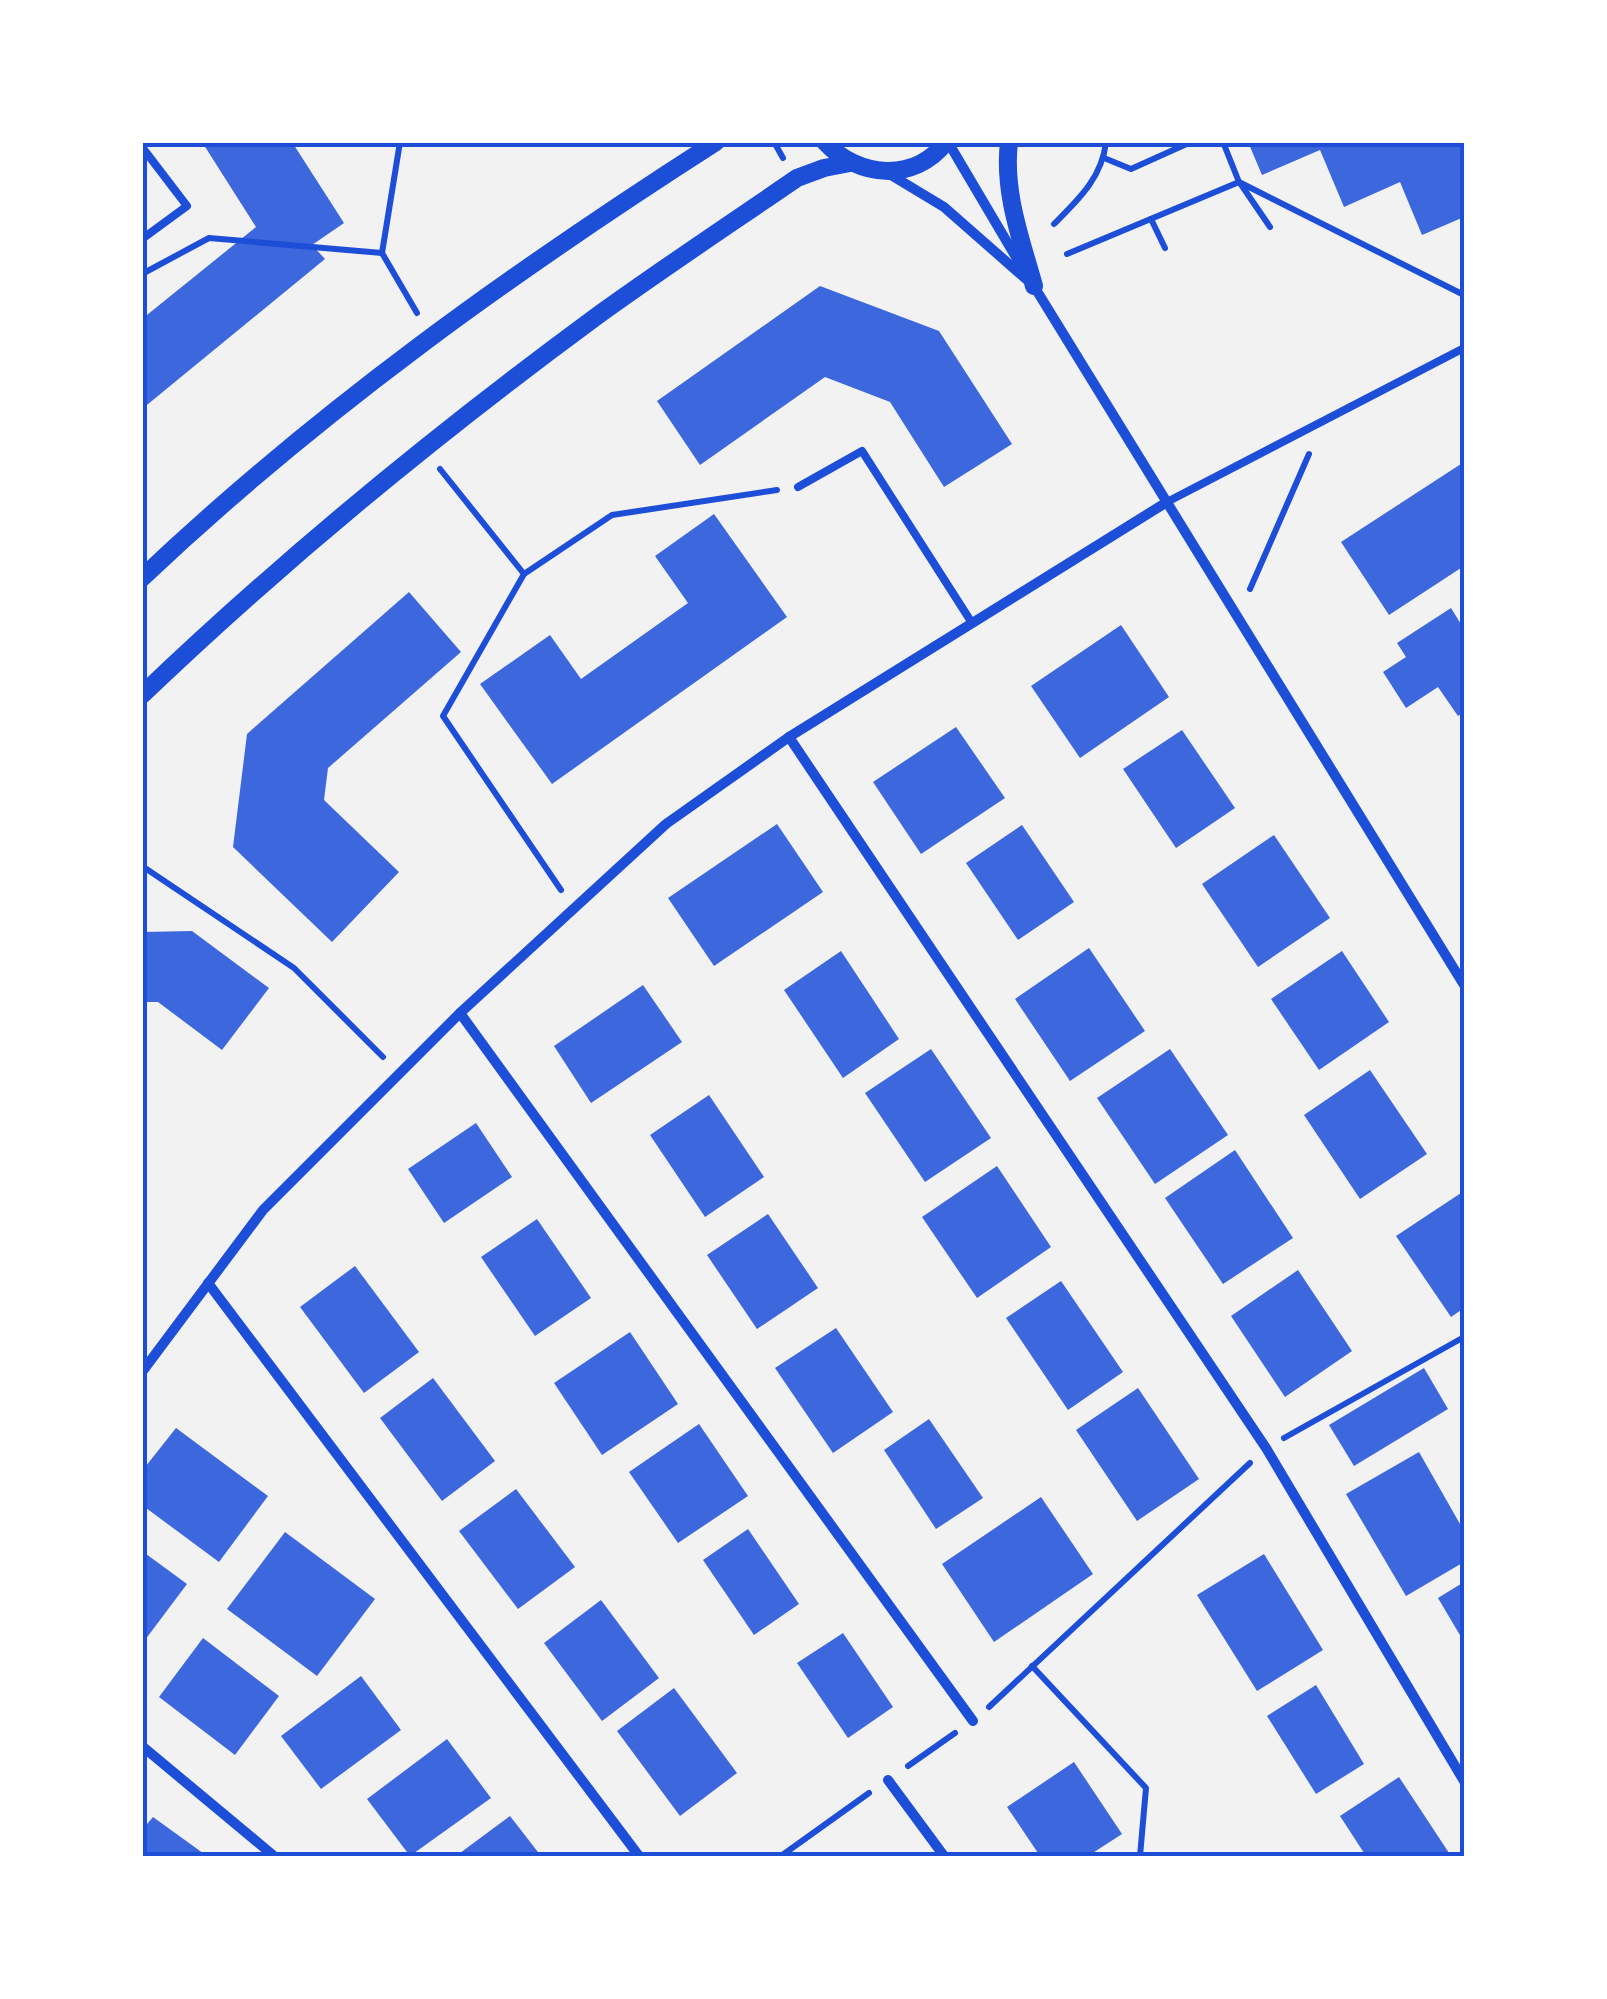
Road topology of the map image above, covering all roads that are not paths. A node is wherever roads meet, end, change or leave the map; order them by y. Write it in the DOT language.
graph roads {
  1 [pos="716,142"];
  2 [pos="824,142"];
  3 [pos="947,142"];
  4 [pos="1009,142"];
  5 [pos="142,147"];
  6 [pos="850,164"];
  7 [pos="886,172"];
  8 [pos="142,239"];
  9 [pos="1034,286"];
  10 [pos="1464,348"];
  11 [pos="798,487"];
  12 [pos="1167,502"];
  13 [pos="142,578"];
  14 [pos="972,623"];
  15 [pos="142,695"];
  16 [pos="789,737"];
  17 [pos="1464,984"];
  18 [pos="460,1013"];
  19 [pos="208,1283"];
  20 [pos="142,1372"];
  21 [pos="974,1721"];
  22 [pos="142,1746"];
  23 [pos="888,1780"];
  24 [pos="1464,1781"];
  25 [pos="274,1856"];
  26 [pos="639,1856"];
  27 [pos="944,1856"];
  1 -- 13 [label="street"];
  2 -- 6 [label="street"];
  3 -- 7 [label="street"];
  3 -- 9 [label="street"];
  4 -- 9 [label="street"];
  5 -- 8 [label="lane"];
  6 -- 7 [label="street"];
  6 -- 15 [label="street"];
  7 -- 9 [label="street"];
  9 -- 12 [label="street"];
  10 -- 12 [label="lane"];
  11 -- 14 [label="lane"];
  12 -- 14 [label="street"];
  12 -- 17 [label="street"];
  14 -- 16 [label="street"];
  16 -- 18 [label="street"];
  16 -- 24 [label="street"];
  18 -- 19 [label="street"];
  18 -- 21 [label="street"];
  19 -- 20 [label="street"];
  19 -- 26 [label="street"];
  22 -- 25 [label="street"];
  23 -- 27 [label="street"];
}
